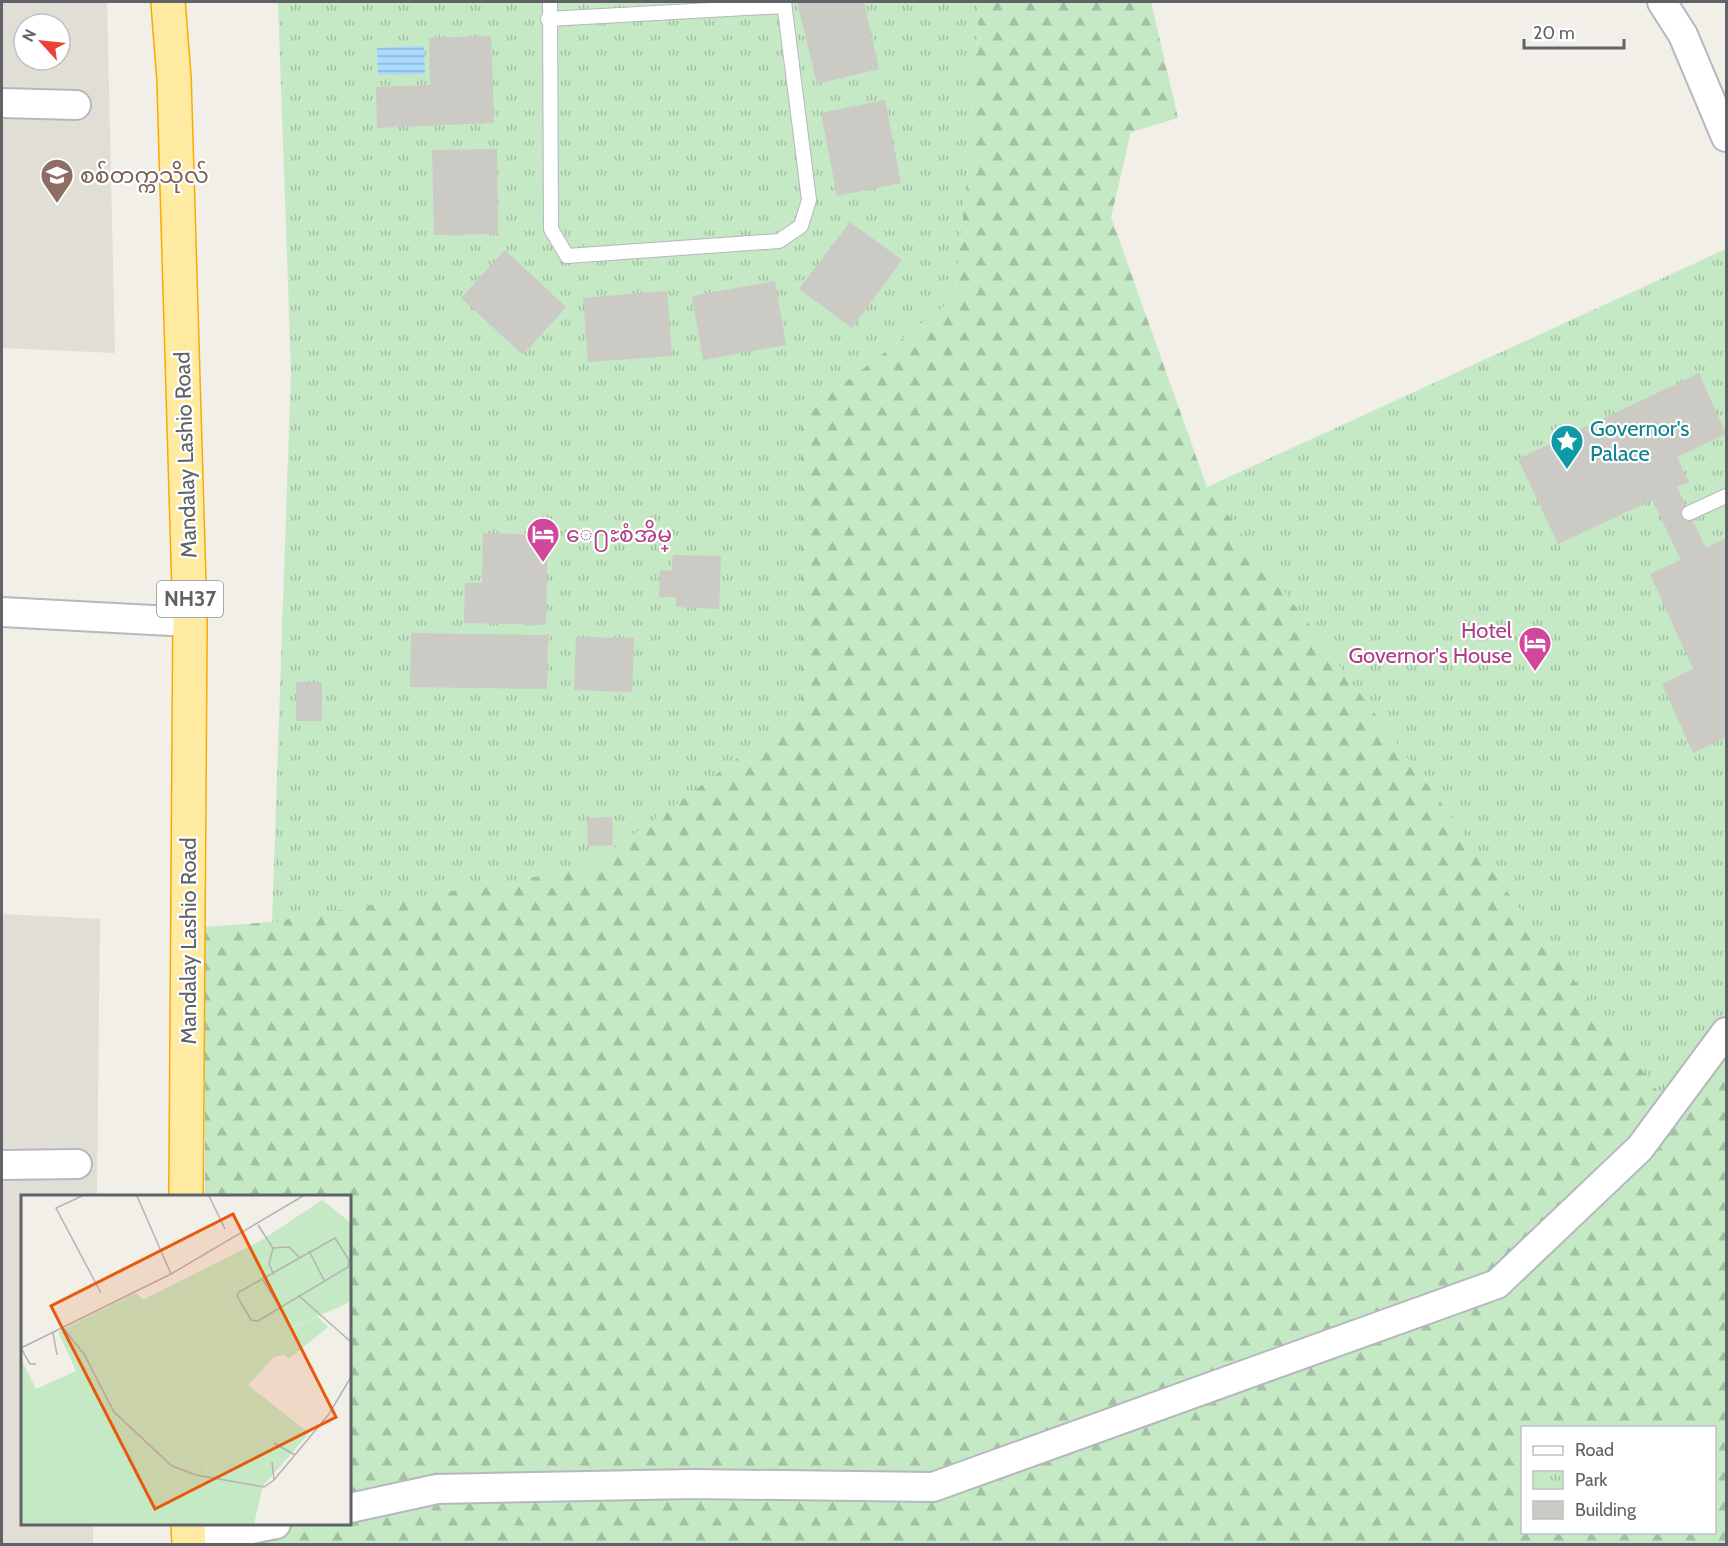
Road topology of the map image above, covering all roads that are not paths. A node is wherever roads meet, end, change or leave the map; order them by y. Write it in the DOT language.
graph roads {
  1 [pos="168,2"];
  2 [pos="550,2"];
  3 [pos="1662,2"];
  4 [pos="784,4"];
  5 [pos="548,19"];
  6 [pos="2,103"];
  7 [pos="76,105"];
  8 [pos="1726,137"];
  9 [pos="1726,496"];
  10 [pos="1689,513"];
  11 [pos="2,612"];
  12 [pos="190,622"];
  13 [pos="1726,1032"];
  14 [pos="77,1164"];
  15 [pos="2,1165"];
  16 [pos="186,1195"];
  17 [pos="351,1508"];
  18 [pos="269,1525"];
  19 [pos="188,1537"];
  1 -- 12 [label="highway, Mandalay Lashio Road / NH37"];
  2 -- 5 [label="lane"];
  3 -- 8 [label="street"];
  4 -- 5 [label="lane"];
  4 -- 5 [label="lane"];
  6 -- 7 [label="street"];
  9 -- 10 [label="lane"];
  11 -- 12 [label="street"];
  12 -- 16 [label="highway, Mandalay Lashio Road / NH37"];
  13 -- 17 [label="street"];
  14 -- 15 [label="street"];
  18 -- 19 [label="street"];
}
